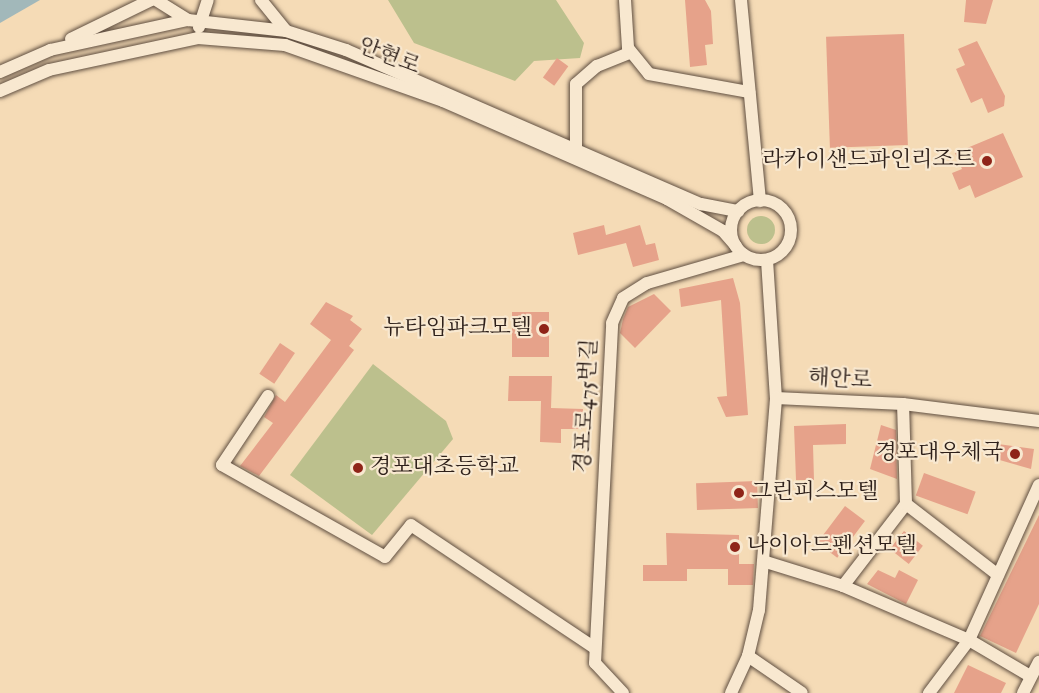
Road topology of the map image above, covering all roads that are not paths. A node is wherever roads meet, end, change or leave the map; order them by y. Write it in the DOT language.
graph roads {
  1 [pos="151,0"];
  2 [pos="156,0"];
  3 [pos="208,0"];
  4 [pos="261,0"];
  5 [pos="625,0"];
  6 [pos="741,0"];
  7 [pos="194,20"];
  8 [pos="286,31"];
  9 [pos="198,38"];
  10 [pos="46,52"];
  11 [pos="630,53"];
  12 [pos="0,72"];
  13 [pos="0,91"];
  14 [pos="749,93"];
  15 [pos="576,149"];
  16 [pos="760,201"];
  17 [pos="738,211"];
  18 [pos="740,250"];
  19 [pos="766,260"];
  20 [pos="268,396"];
  21 [pos="776,398"];
  22 [pos="903,404"];
  23 [pos="1039,421"];
  24 [pos="1039,484"];
  25 [pos="906,504"];
  26 [pos="766,562"];
  27 [pos="998,575"];
  28 [pos="843,586"];
  29 [pos="969,640"];
  30 [pos="596,648"];
  31 [pos="748,656"];
  32 [pos="1039,662"];
  33 [pos="1030,676"];
  34 [pos="623,693"];
  35 [pos="731,693"];
  36 [pos="802,693"];
  37 [pos="929,693"];
  38 [pos="1023,693"];
  1 -- 10 [label="street"];
  2 -- 7 [label="street"];
  3 -- 7 [label="street"];
  4 -- 8 [label="street"];
  5 -- 11 [label="street"];
  6 -- 14 [label="street"];
  7 -- 8 [label="street, 안현로"];
  7 -- 9 [label="street"];
  7 -- 10 [label="street, 안현로"];
  8 -- 15 [label="street, 안현로"];
  9 -- 13 [label="street, 안현로"];
  9 -- 18 [label="street, 안현로"];
  10 -- 12 [label="street, 안현로"];
  11 -- 14 [label="street"];
  11 -- 15 [label="street"];
  14 -- 16 [label="street"];
  15 -- 17 [label="street, 안현로"];
  16 -- 17 [label="street"];
  16 -- 19 [label="street"];
  17 -- 18 [label="street"];
  18 -- 19 [label="street"];
  18 -- 30 [label="street, 경포로475번길"];
  19 -- 21 [label="street, 해안로"];
  20 -- 30 [label="street"];
  21 -- 22 [label="street, 해안로"];
  21 -- 26 [label="street"];
  22 -- 23 [label="street, 해안로"];
  22 -- 25 [label="street"];
  24 -- 27 [label="street"];
  25 -- 27 [label="street"];
  25 -- 28 [label="street"];
  26 -- 28 [label="street"];
  26 -- 31 [label="street"];
  27 -- 29 [label="street"];
  28 -- 29 [label="street"];
  29 -- 33 [label="street"];
  29 -- 37 [label="street"];
  30 -- 34 [label="street, 경포로475번길"];
  31 -- 35 [label="street"];
  31 -- 36 [label="street"];
  32 -- 33 [label="street"];
  33 -- 38 [label="street"];
}
